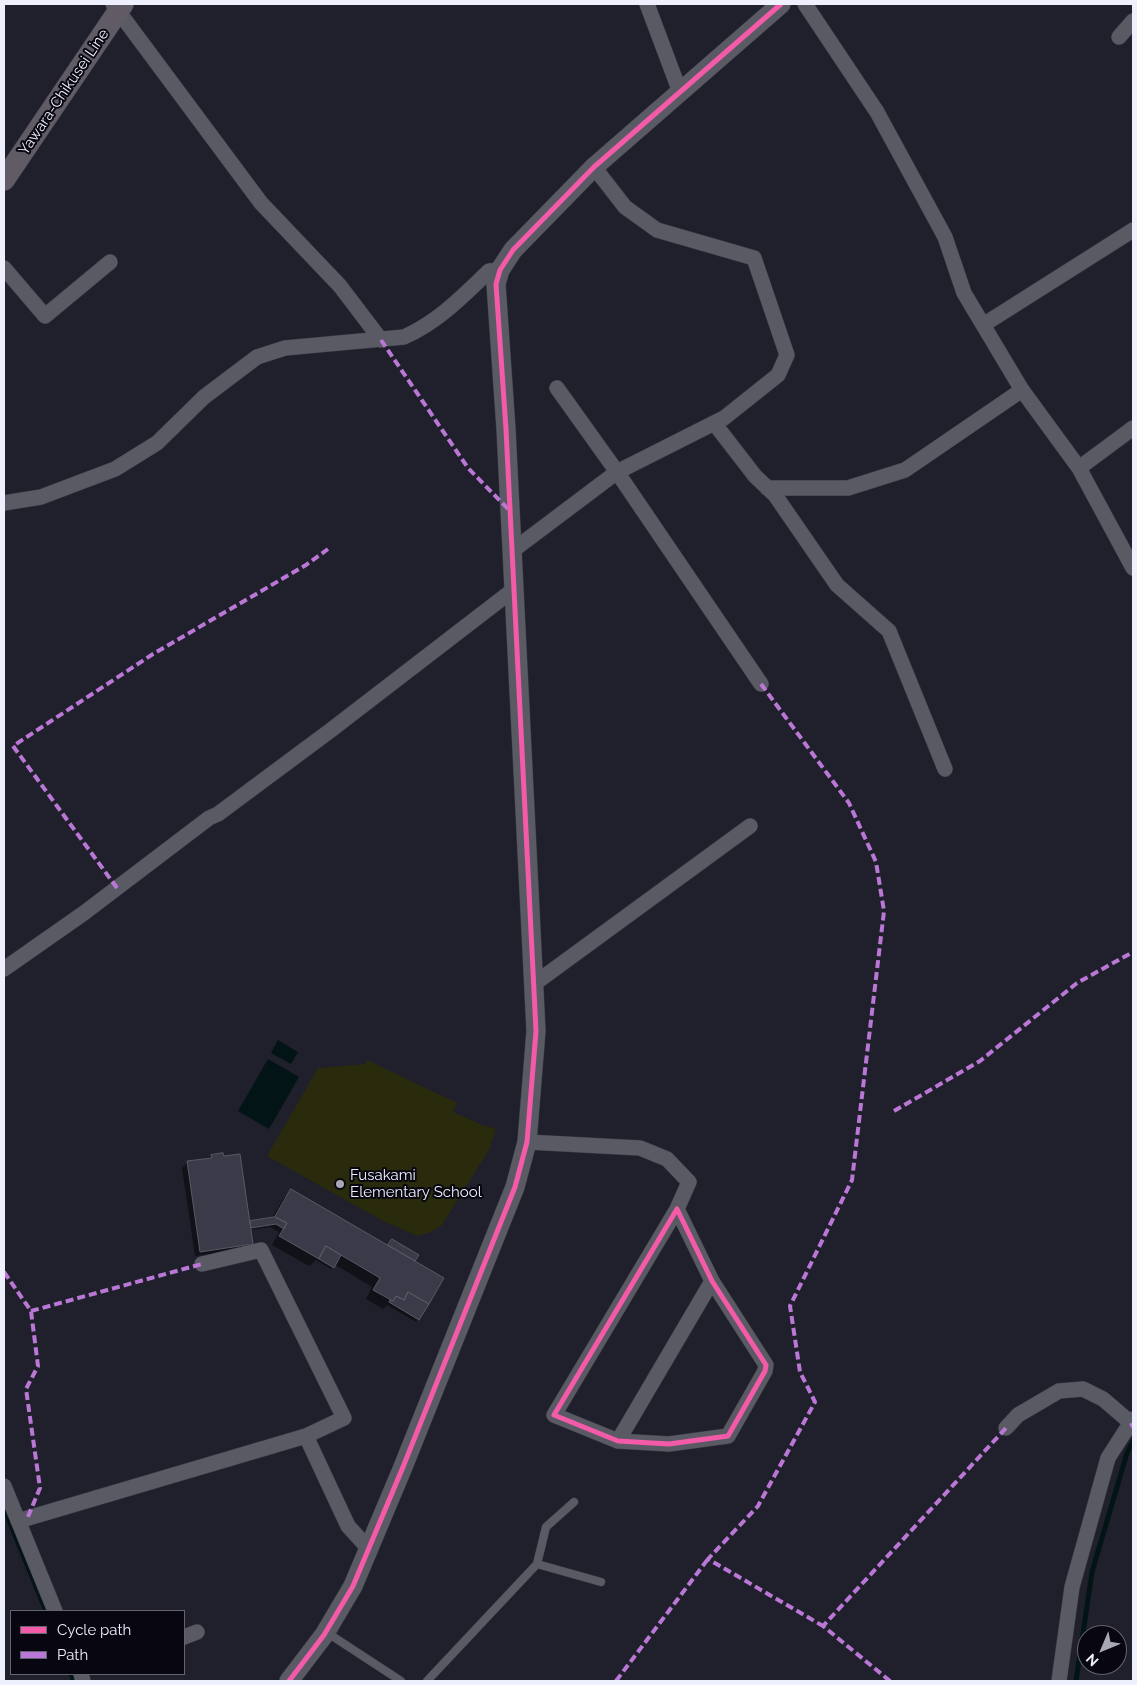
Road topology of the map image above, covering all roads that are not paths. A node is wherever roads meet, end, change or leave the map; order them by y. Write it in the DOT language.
graph roads {
  1 [pos="647,4"];
  2 [pos="781,4"];
  3 [pos="805,4"];
  4 [pos="118,6"];
  5 [pos="1133,21"];
  6 [pos="1119,37"];
  7 [pos="680,92"];
  8 [pos="594,167"];
  9 [pos="4,180"];
  10 [pos="1133,230"];
  11 [pos="110,262"];
  12 [pos="4,268"];
  13 [pos="500,270"];
  14 [pos="983,325"];
  15 [pos="381,340"];
  16 [pos="557,388"];
  17 [pos="1022,390"];
  18 [pos="714,423"];
  19 [pos="1133,428"];
  20 [pos="1080,468"];
  21 [pos="617,472"];
  22 [pos="767,488"];
  23 [pos="4,503"];
  24 [pos="512,551"];
  25 [pos="1133,568"];
  26 [pos="513,590"];
  27 [pos="761,684"];
  28 [pos="945,769"];
  29 [pos="750,826"];
  30 [pos="4,969"];
  31 [pos="534,984"];
  32 [pos="527,1142"];
  33 [pos="677,1209"];
  34 [pos="202,1264"];
  35 [pos="712,1281"];
  36 [pos="1132,1421"];
  37 [pos="1006,1428"];
  38 [pos="306,1436"];
  39 [pos="618,1441"];
  40 [pos="4,1486"];
  41 [pos="574,1502"];
  42 [pos="18,1521"];
  43 [pos="368,1548"];
  44 [pos="537,1564"];
  45 [pos="601,1582"];
  46 [pos="55,1610"];
  47 [pos="326,1632"];
  48 [pos="289,1681"];
  49 [pos="401,1681"];
  50 [pos="427,1681"];
  51 [pos="1059,1681"];
  1 -- 7 [label="street"];
  2 -- 7 [label="street"];
  3 -- 14 [label="street"];
  4 -- 9 [label="main road, Yawara-Chikusei Line"];
  4 -- 15 [label="street"];
  5 -- 6 [label="street"];
  7 -- 8 [label="street"];
  8 -- 13 [label="street"];
  8 -- 18 [label="street"];
  10 -- 14 [label="street"];
  11 -- 12 [label="street"];
  13 -- 15 [label="street"];
  13 -- 24 [label="street"];
  14 -- 17 [label="street"];
  15 -- 23 [label="street"];
  16 -- 21 [label="street"];
  17 -- 20 [label="street"];
  17 -- 22 [label="street"];
  18 -- 21 [label="street"];
  18 -- 22 [label="street"];
  19 -- 20 [label="street"];
  20 -- 25 [label="street"];
  21 -- 24 [label="street"];
  21 -- 27 [label="street"];
  22 -- 28 [label="street"];
  24 -- 26 [label="street"];
  26 -- 30 [label="street"];
  26 -- 31 [label="street"];
  29 -- 31 [label="street"];
  31 -- 32 [label="street"];
  32 -- 33 [label="street"];
  32 -- 43 [label="street"];
  33 -- 35 [label="street"];
  33 -- 39 [label="street"];
  34 -- 38 [label="street"];
  35 -- 39 [label="street"];
  35 -- 39 [label="street"];
  36 -- 37 [label="street"];
  36 -- 51 [label="street"];
  38 -- 42 [label="street"];
  38 -- 43 [label="street"];
  40 -- 42 [label="street"];
  41 -- 44 [label="lane"];
  42 -- 46 [label="street"];
  43 -- 47 [label="street"];
  44 -- 45 [label="lane"];
  44 -- 50 [label="lane"];
  47 -- 48 [label="street"];
  47 -- 49 [label="lane"];
}
